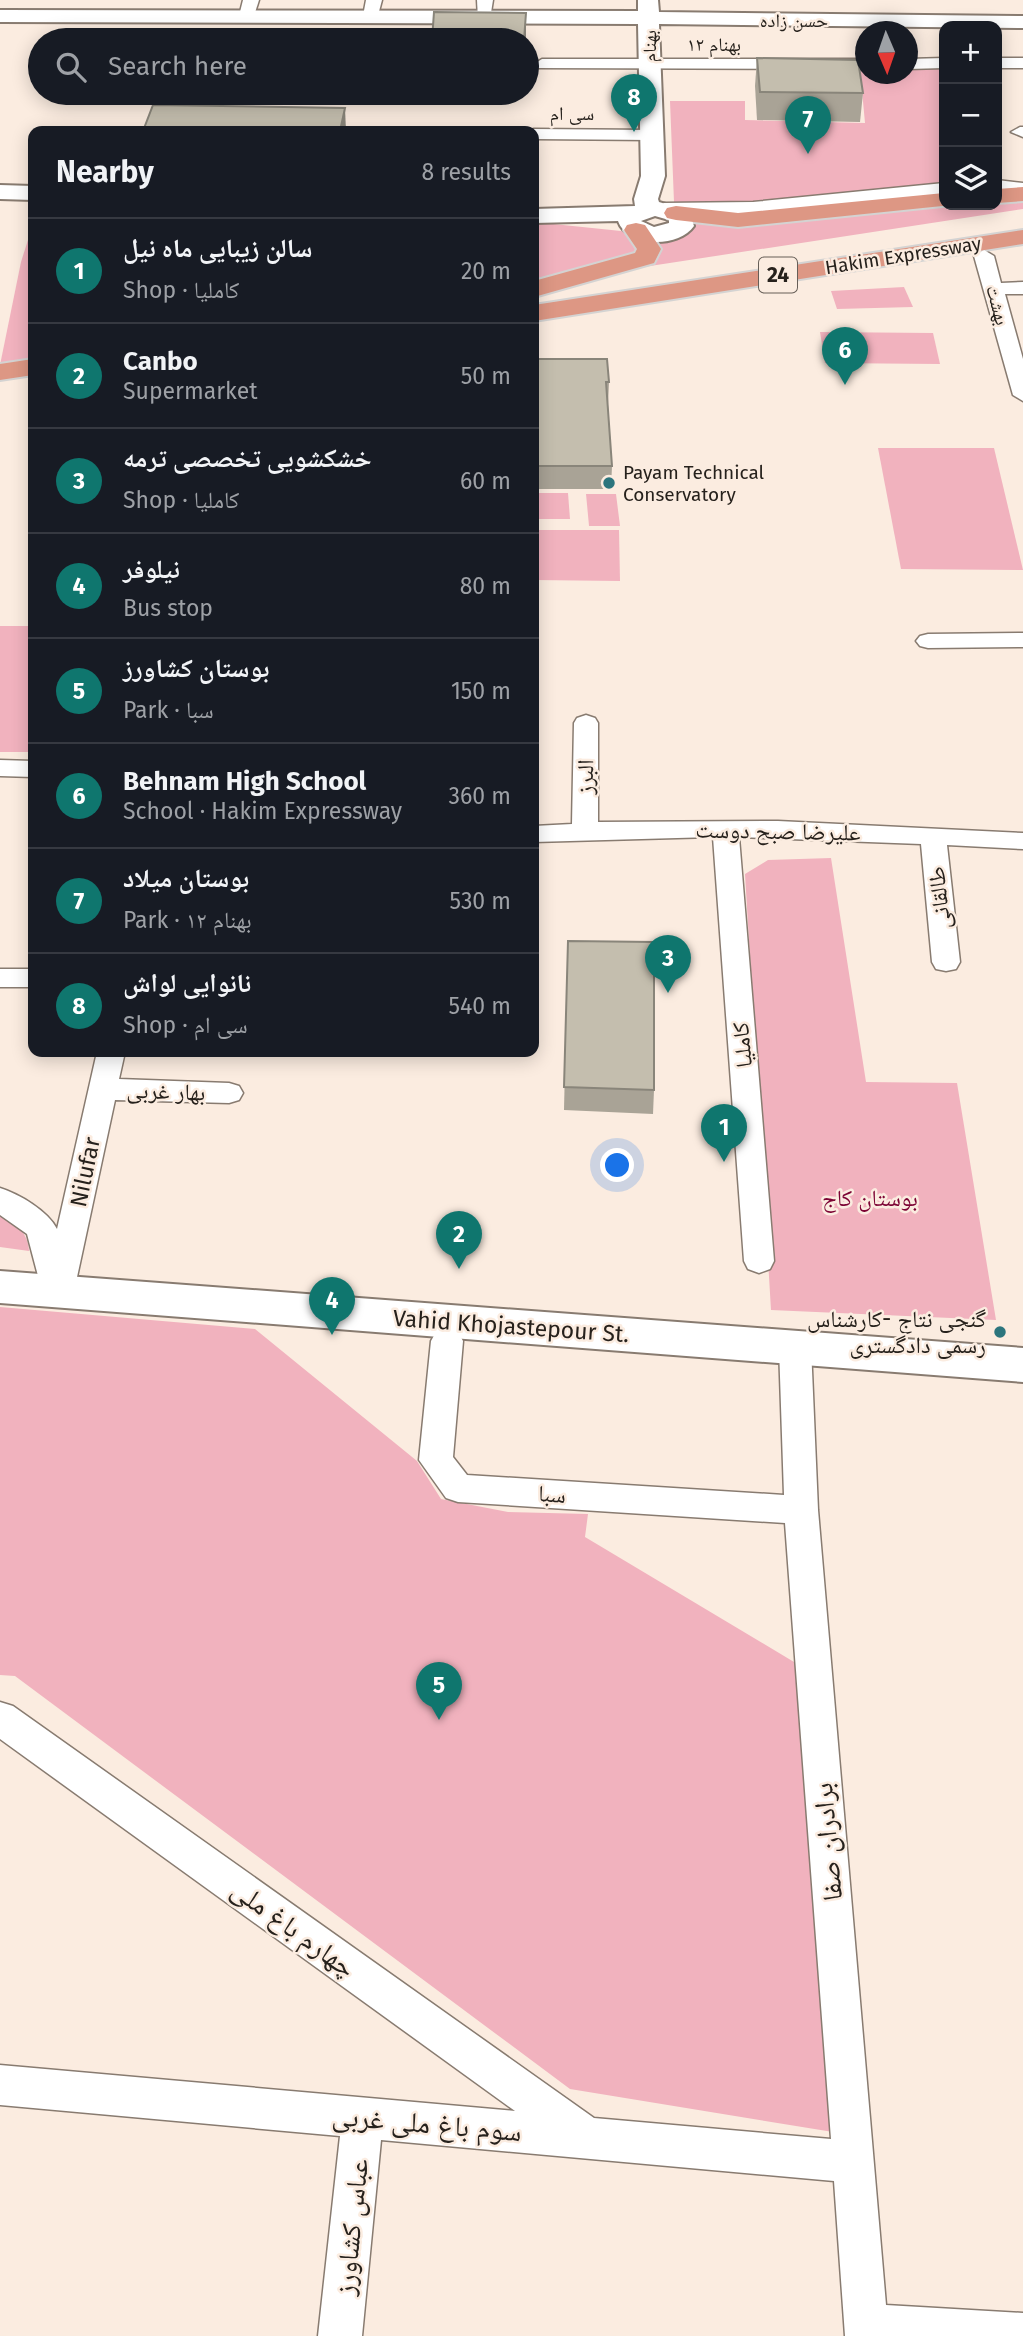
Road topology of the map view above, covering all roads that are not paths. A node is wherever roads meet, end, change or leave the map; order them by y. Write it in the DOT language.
graph roads {
  1 [pos="249,8"];
  2 [pos="373,8"];
  3 [pos="484,8"];
  4 [pos="649,10"];
  5 [pos="0,16"];
  6 [pos="1023,22"];
  7 [pos="939,63"];
  8 [pos="1002,63"];
  9 [pos="1023,63"];
  10 [pos="542,64"];
  11 [pos="855,64"];
  12 [pos="918,64"];
  13 [pos="648,65"];
  14 [pos="539,134"];
  15 [pos="652,135"];
  16 [pos="1002,187"];
  17 [pos="939,189"];
  18 [pos="1023,189"];
  19 [pos="0,192"];
  20 [pos="28,193"];
  21 [pos="1023,194"];
  22 [pos="1002,196"];
  23 [pos="939,200"];
  24 [pos="651,215"];
  25 [pos="1023,215"];
  26 [pos="539,216"];
  27 [pos="1023,237"];
  28 [pos="1023,250"];
  29 [pos="985,256"];
  30 [pos="539,288"];
  31 [pos="539,288"];
  32 [pos="1023,288"];
  33 [pos="994,289"];
  34 [pos="663,293"];
  35 [pos="539,312"];
  36 [pos="28,368"];
  37 [pos="0,373"];
  38 [pos="28,393"];
  39 [pos="1023,395"];
  40 [pos="0,397"];
  41 [pos="1023,640"];
  42 [pos="928,641"];
  43 [pos="586,723"];
  44 [pos="0,768"];
  45 [pos="28,769"];
  46 [pos="584,830"];
  47 [pos="725,830"];
  48 [pos="539,834"];
  49 [pos="933,835"];
  50 [pos="1023,841"];
  51 [pos="946,962"];
  52 [pos="0,978"];
  53 [pos="28,978"];
  54 [pos="110,1057"];
  55 [pos="103,1089"];
  56 [pos="229,1093"];
  57 [pos="0,1199"];
  58 [pos="760,1261"];
  59 [pos="0,1287"];
  60 [pos="58,1291"];
  61 [pos="447,1341"];
  62 [pos="794,1347"];
  63 [pos="1023,1365"];
  64 [pos="801,1510"];
  65 [pos="0,1718"];
  66 [pos="0,2085"];
  67 [pos="363,2118"];
  68 [pos="587,2138"];
  69 [pos="853,2162"];
  70 [pos="866,2331"];
  71 [pos="1023,2335"];
  72 [pos="340,2336"];
  1 -- 2 [label="street, حسن زاده"];
  1 -- 5 [label="street, حسن زاده"];
  2 -- 3 [label="street, حسن زاده"];
  3 -- 4 [label="street, حسن زاده"];
  4 -- 6 [label="street, حسن زاده"];
  4 -- 13 [label="street, بهنام"];
  7 -- 12 [label="street"];
  8 -- 9 [label="street"];
  10 -- 13 [label="street, بهنام ۱۲"];
  11 -- 13 [label="street, بهنام ۱۲"];
  13 -- 15 [label="street, بهنام"];
  14 -- 15 [label="street, سی ام"];
  15 -- 24 [label="street, بهنام"];
  16 -- 18 [label="street"];
  17 -- 24 [label="street"];
  19 -- 20 [label="street"];
  21 -- 22 [label="highway"];
  23 -- 24 [label="highway"];
  24 -- 26 [label="street"];
  24 -- 30 [label="highway"];
  25 -- 31 [label="highway, Hakim Expressway / 24"];
  27 -- 34 [label="highway, Hakim Expressway / 24"];
  28 -- 29 [label="highway"];
  29 -- 33 [label="street, بهشت"];
  29 -- 34 [label="highway"];
  32 -- 33 [label="street"];
  33 -- 39 [label="street, بهشت"];
  34 -- 35 [label="highway, Hakim Expressway / 24"];
  36 -- 37 [label="highway"];
  38 -- 40 [label="highway"];
  41 -- 42 [label="street"];
  43 -- 46 [label="street, البرز"];
  44 -- 45 [label="street"];
  46 -- 47 [label="street, علیرضا صبح دوست"];
  46 -- 48 [label="street, علیرضا صبح دوست"];
  47 -- 49 [label="street, علیرضا صبح دوست"];
  47 -- 58 [label="street, کاملیا"];
  49 -- 50 [label="street, علیرضا صبح دوست"];
  49 -- 51 [label="street, طالقانی"];
  52 -- 53 [label="street"];
  54 -- 55 [label="street, Nilufar"];
  55 -- 56 [label="street, بهار غربی"];
  55 -- 60 [label="street, Nilufar"];
  57 -- 60 [label="street"];
  59 -- 60 [label="street, Vahid Khojastepour St."];
  60 -- 62 [label="street, Vahid Khojastepour St."];
  61 -- 64 [label="street, سبا"];
  62 -- 63 [label="street, Vahid Khojastepour St."];
  62 -- 64 [label="street, برادران صفا"];
  64 -- 69 [label="street, برادران صفا"];
  65 -- 68 [label="street, چهارم باغ ملی"];
  66 -- 67 [label="street, سوم باغ ملی غربی"];
  67 -- 68 [label="street, سوم باغ ملی غربی"];
  67 -- 72 [label="street, عباس کشاورز"];
  68 -- 69 [label="street, سوم باغ ملی غربی"];
  69 -- 70 [label="street, برادران صفا"];
  70 -- 71 [label="street"];
}
